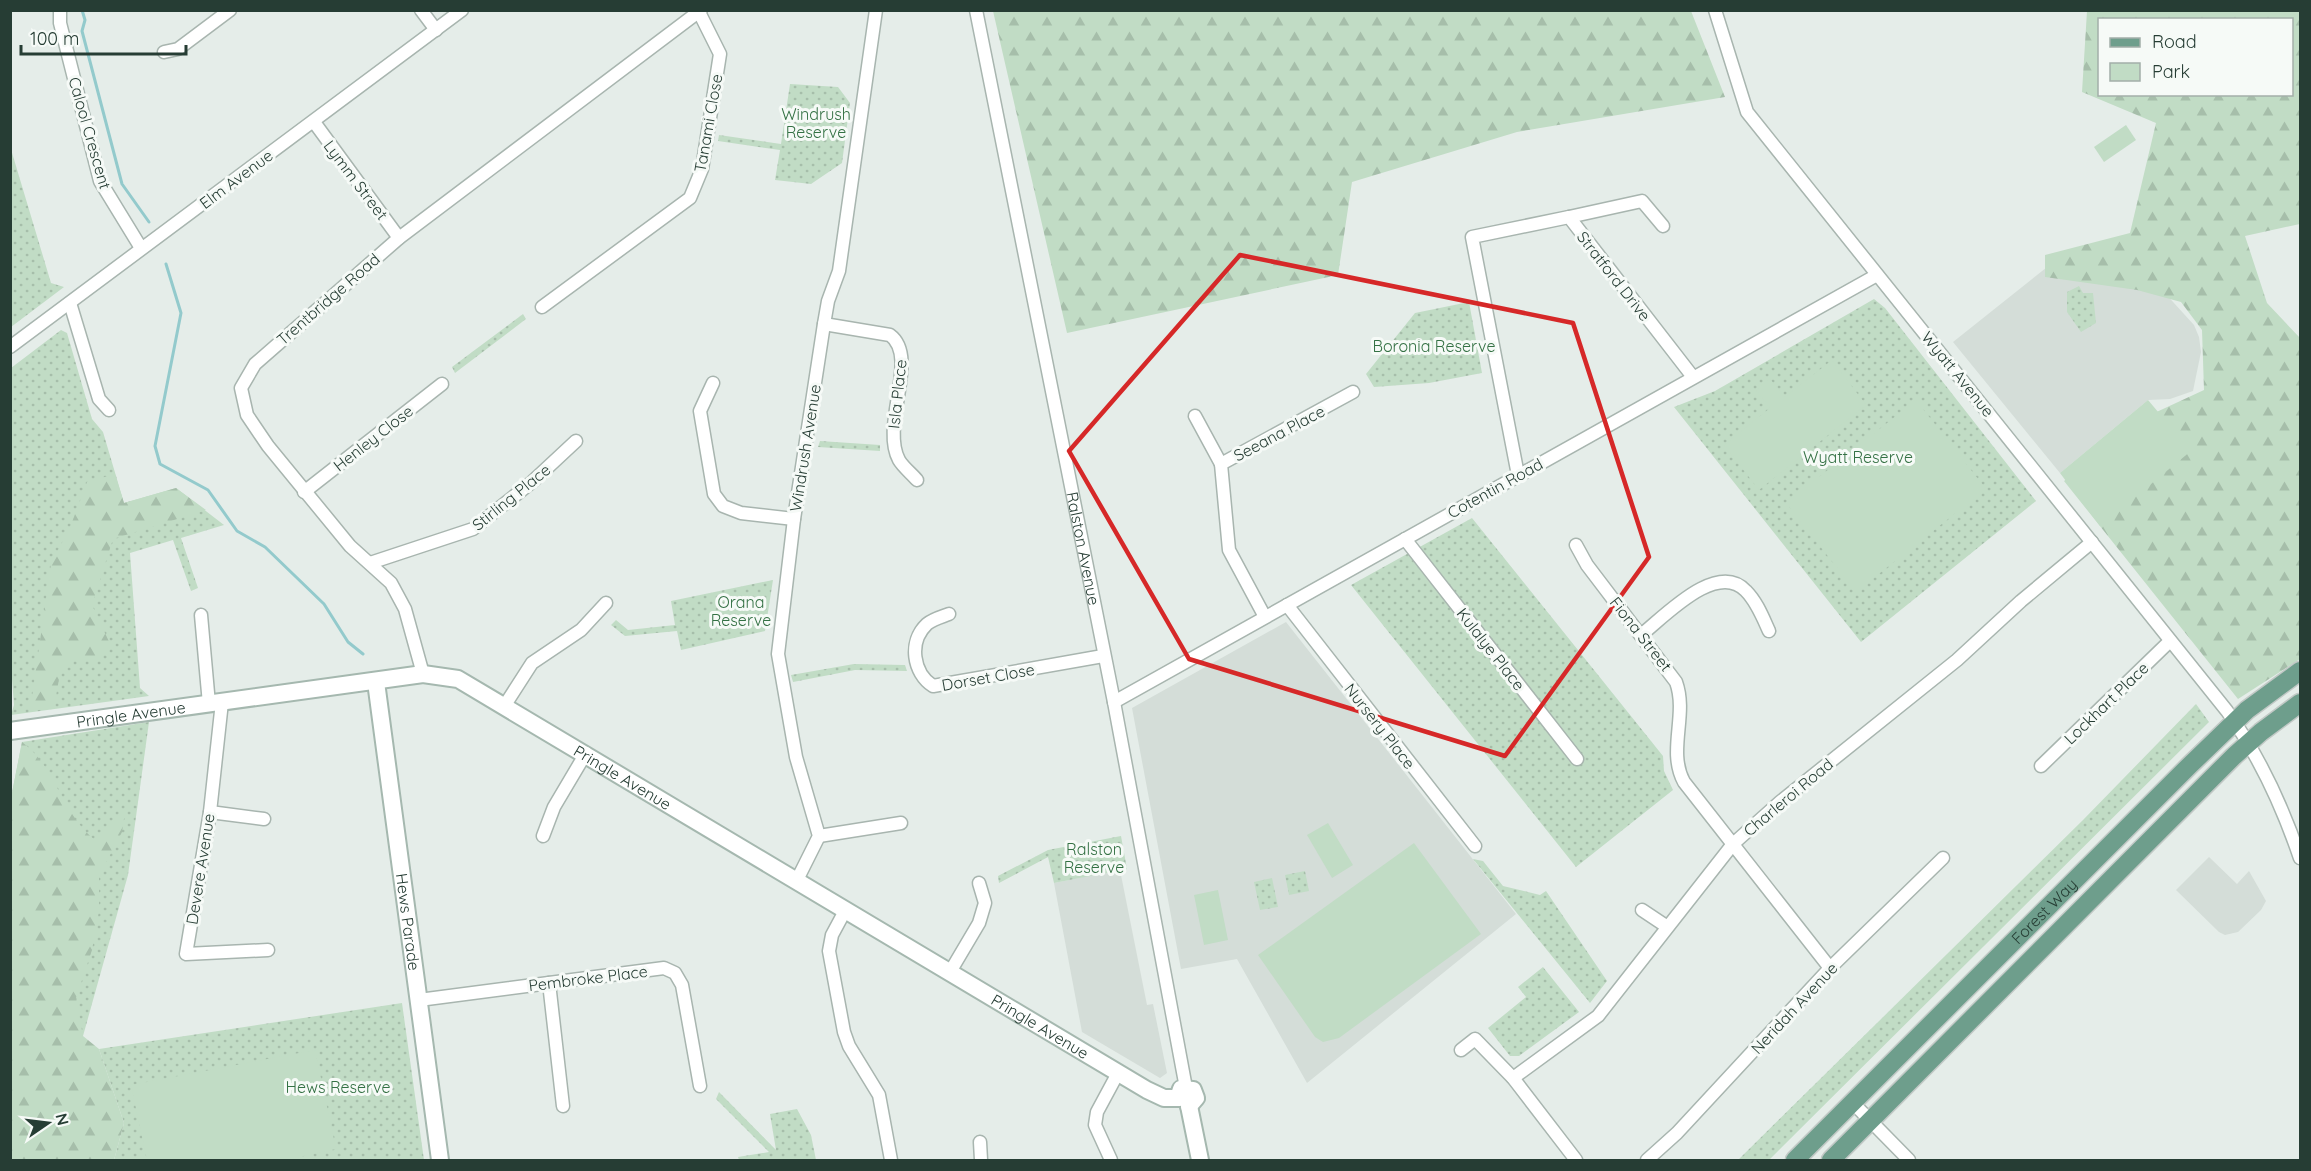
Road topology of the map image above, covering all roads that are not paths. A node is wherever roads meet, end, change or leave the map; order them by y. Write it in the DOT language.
graph roads {
  1 [pos="60,10"];
  2 [pos="230,10"];
  3 [pos="421,10"];
  4 [pos="462,10"];
  5 [pos="876,10"];
  6 [pos="976,10"];
  7 [pos="1715,10"];
  8 [pos="700,11"];
  9 [pos="436,30"];
  10 [pos="164,51"];
  11 [pos="314,122"];
  12 [pos="1569,217"];
  13 [pos="1663,226"];
  14 [pos="399,238"];
  15 [pos="141,248"];
  16 [pos="1877,274"];
  17 [pos="70,303"];
  18 [pos="543,307"];
  19 [pos="824,324"];
  20 [pos="10,347"];
  21 [pos="1693,377"];
  22 [pos="713,383"];
  23 [pos="442,384"];
  24 [pos="1353,392"];
  25 [pos="109,410"];
  26 [pos="1195,416"];
  27 [pos="576,441"];
  28 [pos="1221,464"];
  29 [pos="1518,475"];
  30 [pos="917,480"];
  31 [pos="304,492"];
  32 [pos="794,519"];
  33 [pos="1405,539"];
  34 [pos="2092,542"];
  35 [pos="1576,545"];
  36 [pos="369,563"];
  37 [pos="606,603"];
  38 [pos="1287,605"];
  39 [pos="948,614"];
  40 [pos="201,615"];
  41 [pos="1265,617"];
  42 [pos="1770,631"];
  43 [pos="1641,635"];
  44 [pos="2170,641"];
  45 [pos="1103,656"];
  46 [pos="2301,671"];
  47 [pos="423,674"];
  48 [pos="376,682"];
  49 [pos="1114,702"];
  50 [pos="216,703"];
  51 [pos="2301,703"];
  52 [pos="505,705"];
  53 [pos="2234,721"];
  54 [pos="10,731"];
  55 [pos="2248,742"];
  56 [pos="586,753"];
  57 [pos="1578,759"];
  58 [pos="2041,765"];
  59 [pos="210,812"];
  60 [pos="264,819"];
  61 [pos="901,823"];
  62 [pos="819,836"];
  63 [pos="543,837"];
  64 [pos="1733,844"];
  65 [pos="1475,846"];
  66 [pos="1943,858"];
  67 [pos="2301,858"];
  68 [pos="797,880"];
  69 [pos="979,883"];
  70 [pos="846,909"];
  71 [pos="1642,910"];
  72 [pos="1666,926"];
  73 [pos="268,950"];
  74 [pos="1830,968"];
  75 [pos="950,972"];
  76 [pos="549,983"];
  77 [pos="419,1000"];
  78 [pos="1461,1050"];
  79 [pos="1118,1072"];
  80 [pos="1514,1078"];
  81 [pos="700,1086"];
  82 [pos="1184,1097"];
  83 [pos="1853,1103"];
  84 [pos="563,1106"];
  85 [pos="1870,1121"];
  86 [pos="980,1142"];
  87 [pos="440,1161"];
  88 [pos="891,1161"];
  89 [pos="981,1161"];
  90 [pos="1111,1161"];
  91 [pos="1200,1161"];
  92 [pos="1576,1161"];
  93 [pos="1647,1161"];
  94 [pos="1795,1161"];
  95 [pos="1831,1161"];
  96 [pos="1909,1161"];
  1 -- 15 [label="street, Calool Crescent"];
  2 -- 10 [label="street"];
  3 -- 9 [label="street"];
  4 -- 9 [label="street, Elm Avenue"];
  5 -- 19 [label="street, Windrush Avenue"];
  6 -- 45 [label="street, Ralston Avenue"];
  7 -- 16 [label="street, Wyatt Avenue"];
  8 -- 14 [label="street, Trentbridge Road"];
  8 -- 18 [label="street, Tanami Close"];
  9 -- 11 [label="street, Elm Avenue"];
  11 -- 14 [label="street, Lymm Street"];
  11 -- 15 [label="street, Elm Avenue"];
  12 -- 13 [label="street"];
  12 -- 21 [label="street, Stratford Drive"];
  12 -- 29 [label="street, Stratford Drive"];
  14 -- 31 [label="street, Trentbridge Road"];
  15 -- 17 [label="street, Elm Avenue"];
  16 -- 21 [label="street, Cotentin Road"];
  16 -- 34 [label="street, Wyatt Avenue"];
  17 -- 20 [label="street, Elm Avenue"];
  17 -- 25 [label="street"];
  19 -- 30 [label="street, Isla Place"];
  19 -- 32 [label="street, Windrush Avenue"];
  21 -- 29 [label="street, Cotentin Road"];
  22 -- 32 [label="street"];
  23 -- 31 [label="street, Henley Close"];
  24 -- 28 [label="street, Seeana Place"];
  26 -- 28 [label="street"];
  27 -- 36 [label="street, Stirling Place"];
  28 -- 41 [label="street, Seeana Place"];
  29 -- 33 [label="street, Cotentin Road"];
  31 -- 36 [label="street, Trentbridge Road"];
  32 -- 62 [label="street, Windrush Avenue"];
  33 -- 38 [label="street, Cotentin Road"];
  33 -- 57 [label="street, Kulalye Place"];
  34 -- 44 [label="street, Wyatt Avenue"];
  34 -- 64 [label="street, Charleroi Road"];
  35 -- 43 [label="street, Fiona Street"];
  36 -- 47 [label="street, Trentbridge Road"];
  37 -- 52 [label="street"];
  38 -- 41 [label="street, Cotentin Road"];
  38 -- 65 [label="street, Nursery Place"];
  39 -- 45 [label="street, Dorset Close"];
  40 -- 50 [label="street, Devere Avenue"];
  41 -- 49 [label="street, Cotentin Road"];
  42 -- 43 [label="street"];
  43 -- 64 [label="street, Fiona Street"];
  44 -- 53 [label="street, Wyatt Avenue"];
  44 -- 58 [label="street, Lockhart Place"];
  45 -- 49 [label="street, Ralston Avenue"];
  46 -- 53 [label="main road, Forest Way"];
  47 -- 48 [label="street, Pringle Avenue"];
  47 -- 52 [label="street, Pringle Avenue"];
  48 -- 50 [label="street, Pringle Avenue"];
  48 -- 77 [label="street, Hews Parade"];
  49 -- 82 [label="street, Ralston Avenue"];
  50 -- 54 [label="street, Pringle Avenue"];
  50 -- 59 [label="street, Devere Avenue"];
  51 -- 55 [label="main road, Forest Way"];
  52 -- 56 [label="street, Pringle Avenue"];
  53 -- 55 [label="street, Wyatt Avenue"];
  53 -- 83 [label="main road, Forest Way"];
  55 -- 67 [label="street, Wyatt Avenue"];
  55 -- 85 [label="main road, Forest Way"];
  56 -- 63 [label="street"];
  56 -- 68 [label="street, Pringle Avenue"];
  59 -- 60 [label="street"];
  59 -- 73 [label="street, Devere Avenue"];
  61 -- 62 [label="street"];
  62 -- 68 [label="street"];
  64 -- 72 [label="street, Charleroi Road"];
  64 -- 74 [label="street, Fiona Street"];
  66 -- 74 [label="street, Neridah Avenue"];
  68 -- 70 [label="street, Pringle Avenue"];
  69 -- 75 [label="street"];
  70 -- 75 [label="street, Pringle Avenue"];
  70 -- 88 [label="street"];
  71 -- 72 [label="street"];
  72 -- 80 [label="street, Charleroi Road"];
  74 -- 93 [label="street, Neridah Avenue"];
  75 -- 79 [label="street, Pringle Avenue"];
  76 -- 77 [label="street, Pembroke Place"];
  76 -- 81 [label="street, Pembroke Place"];
  76 -- 84 [label="street"];
  77 -- 87 [label="street, Hews Parade"];
  78 -- 80 [label="street"];
  79 -- 82 [label="street, Pringle Avenue"];
  79 -- 90 [label="street"];
  80 -- 92 [label="street"];
  82 -- 91 [label="street, Ralston Avenue"];
  83 -- 85 [label="street"];
  83 -- 94 [label="main road, Forest Way"];
  85 -- 95 [label="main road, Forest Way"];
  85 -- 96 [label="street"];
  86 -- 89 [label="street"];
}
